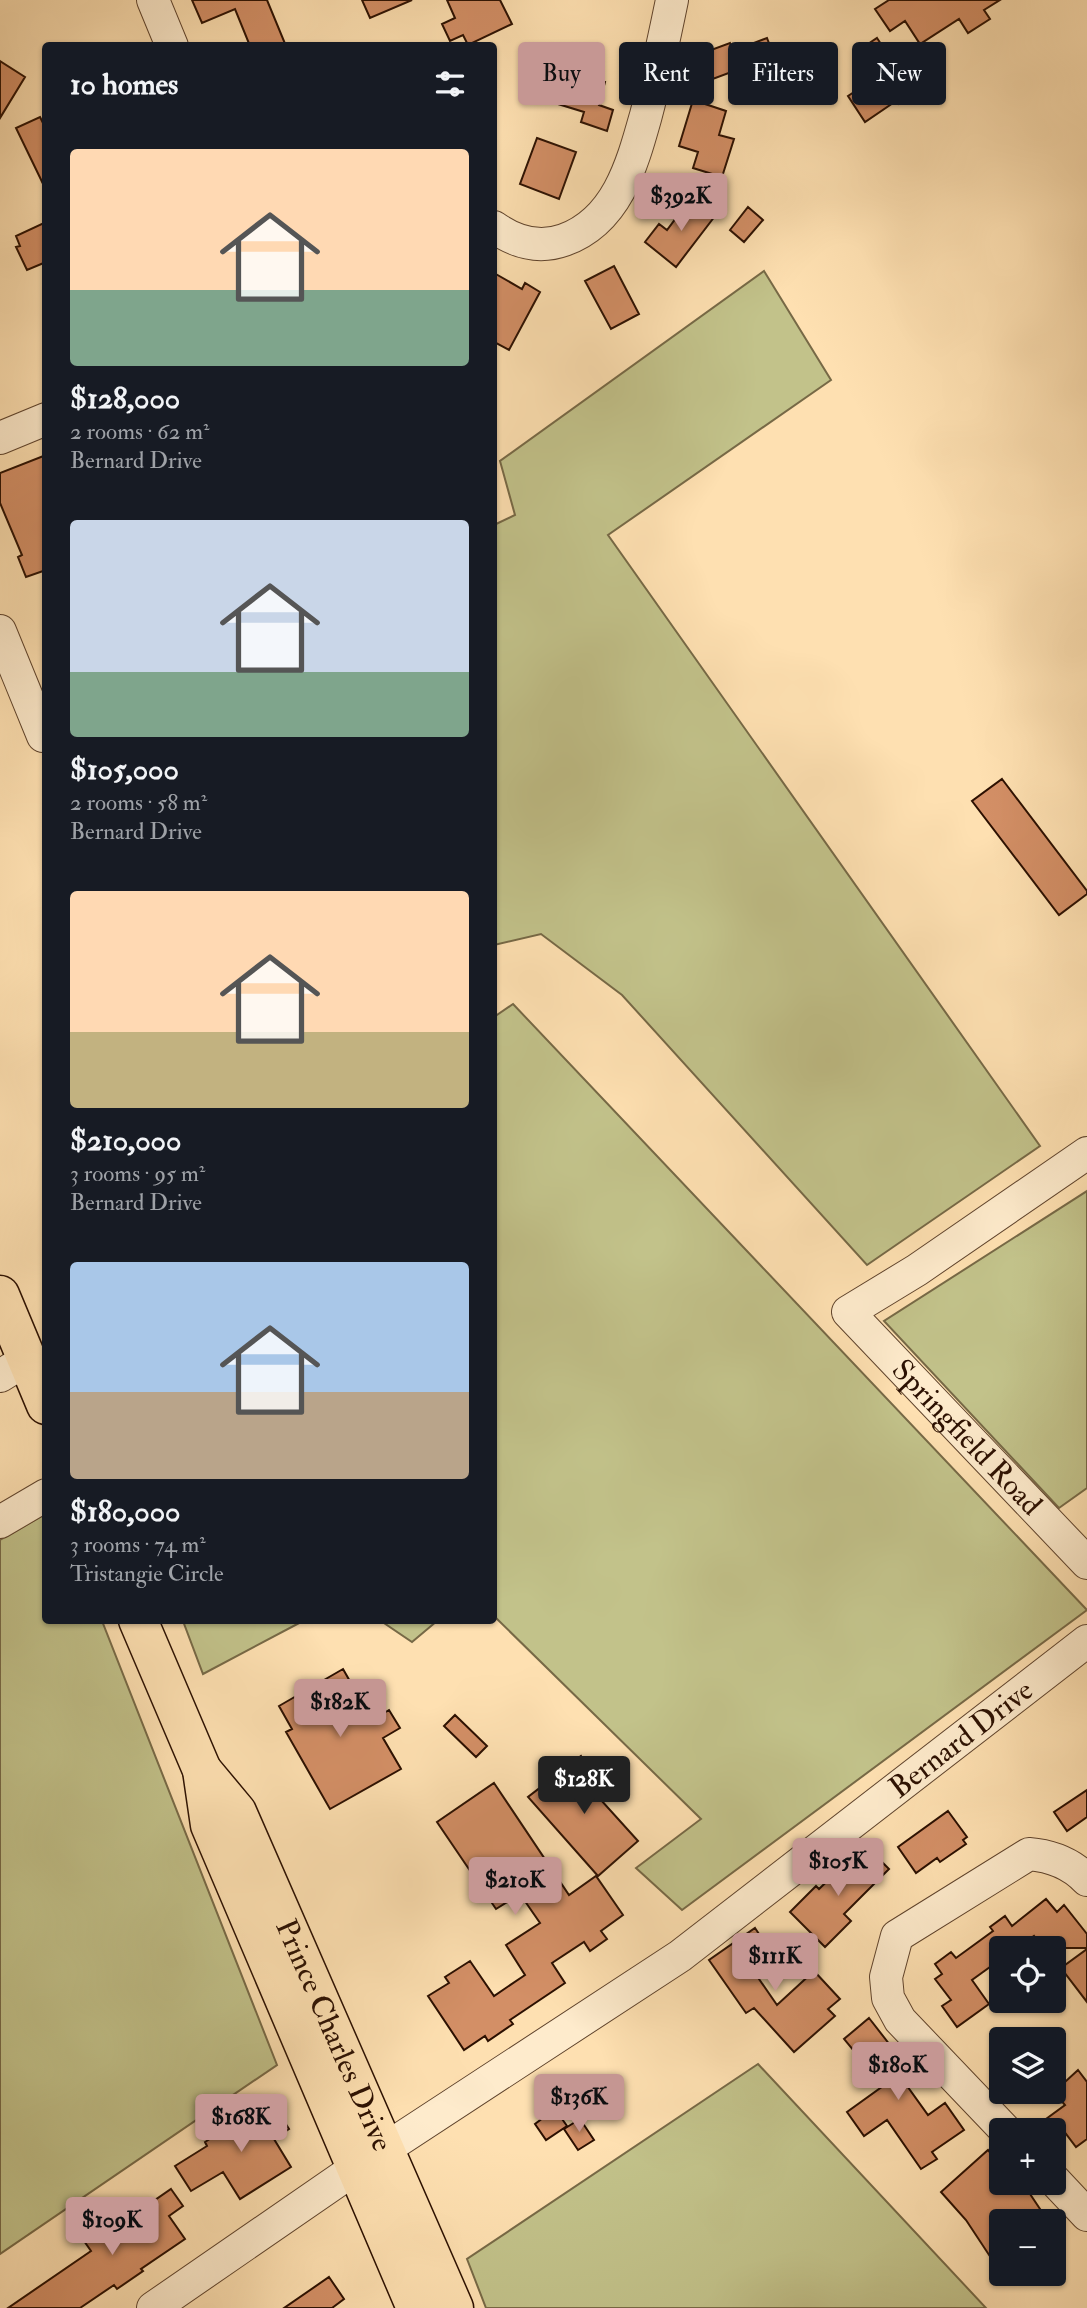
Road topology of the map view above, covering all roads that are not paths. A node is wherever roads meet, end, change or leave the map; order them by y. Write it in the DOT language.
graph roads {
  1 [pos="153,0"];
  2 [pos="672,0"];
  3 [pos="170,42"];
  4 [pos="497,229"];
  5 [pos="42,421"];
  6 [pos="0,438"];
  7 [pos="0,631"];
  8 [pos="10,685"];
  9 [pos="42,734"];
  10 [pos="1087,1153"];
  11 [pos="0,1295"];
  12 [pos="13,1368"];
  13 [pos="42,1401"];
  14 [pos="42,1497"];
  15 [pos="0,1522"];
  16 [pos="1087,1563"];
  17 [pos="140,1624"];
  18 [pos="1087,1641"];
  19 [pos="1087,1880"];
  20 [pos="994,2118"];
  21 [pos="371,2158"];
  22 [pos="1066,2193"];
  23 [pos="1087,2215"];
  24 [pos="153,2308"];
  25 [pos="416,2308"];
  26 [pos="454,2308"];
  1 -- 3 [label="street"];
  2 -- 4 [label="street"];
  5 -- 6 [label="street"];
  7 -- 8 [label="street"];
  8 -- 9 [label="street"];
  10 -- 16 [label="street, Springfield Road"];
  11 -- 12 [label="highway"];
  12 -- 13 [label="highway"];
  14 -- 15 [label="street"];
  17 -- 21 [label="highway, Prince Charles Drive"];
  18 -- 21 [label="street, Bernard Drive"];
  19 -- 20 [label="street"];
  21 -- 24 [label="street, Bernard Drive"];
  21 -- 25 [label="highway, Prince Charles Drive"];
  21 -- 26 [label="highway, Prince Charles Drive"];
  22 -- 23 [label="street"];
}
